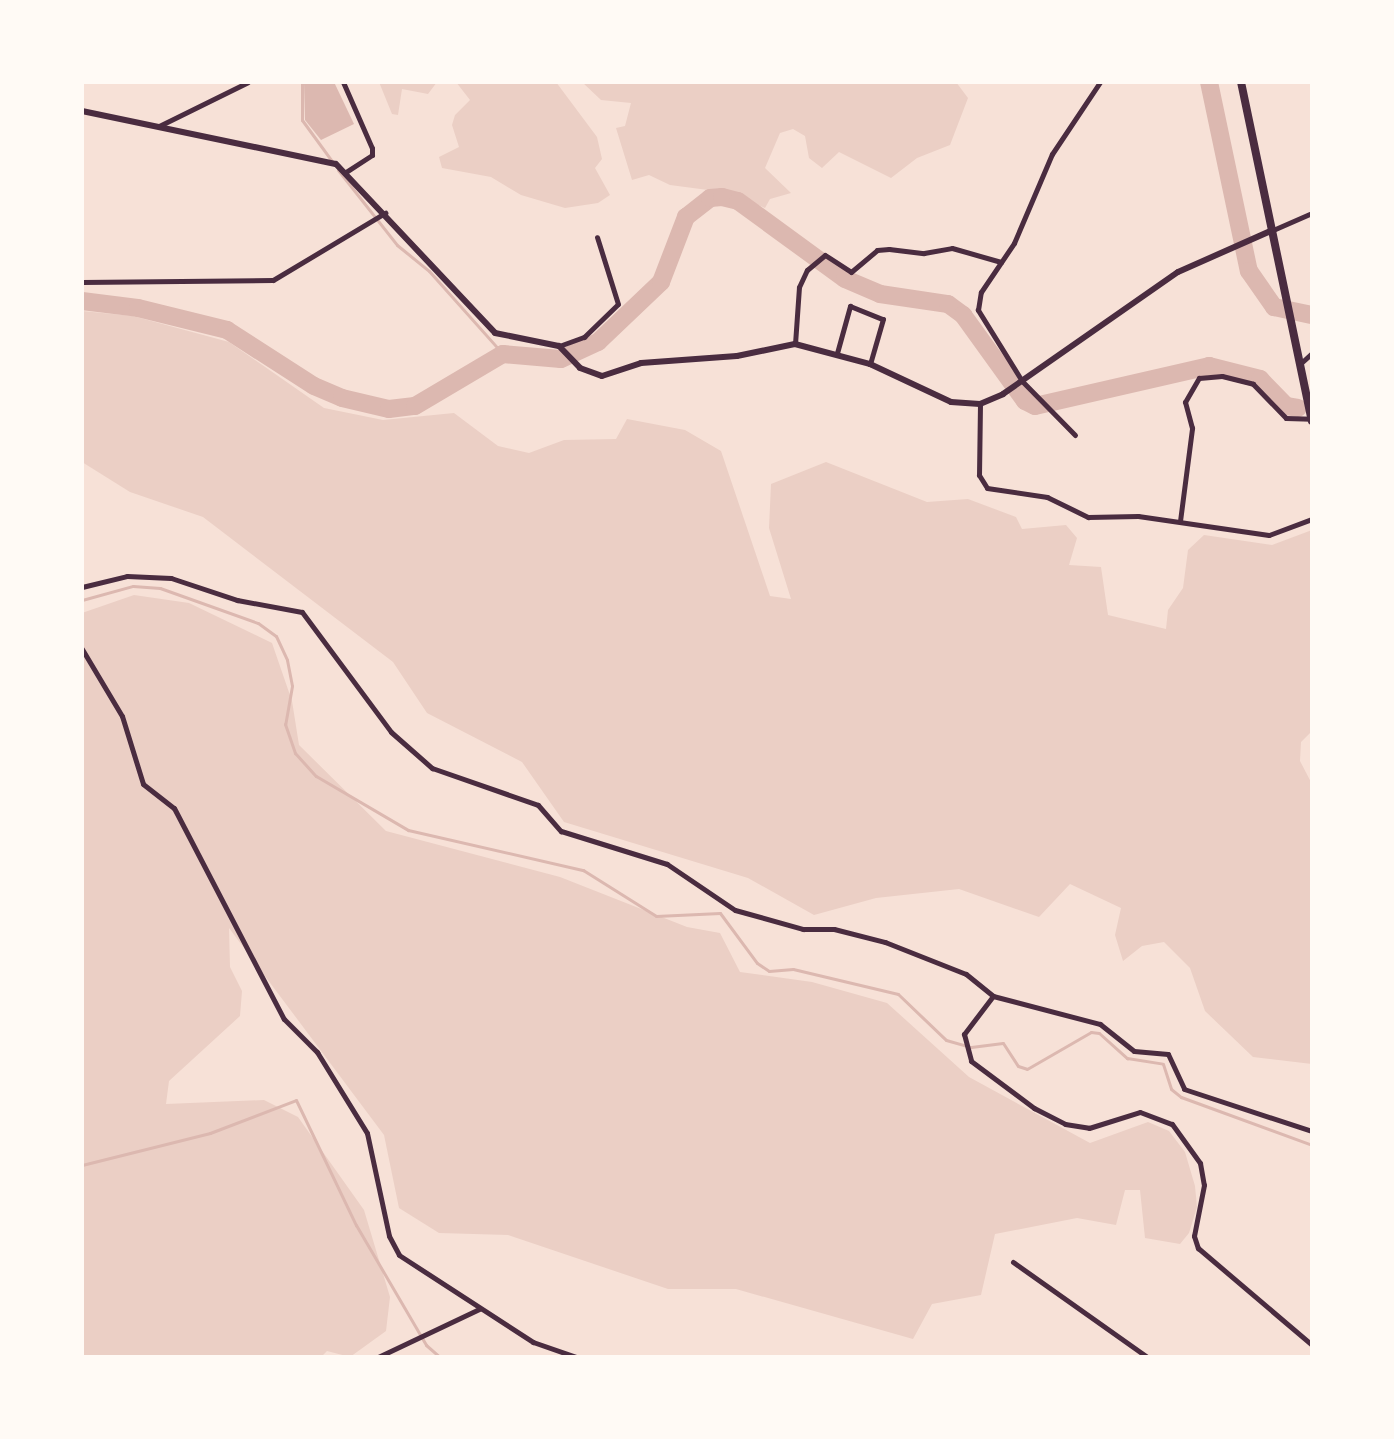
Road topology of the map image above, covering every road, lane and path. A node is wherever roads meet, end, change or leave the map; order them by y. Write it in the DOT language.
graph roads {
  1 [pos="248,82"];
  2 [pos="343,82"];
  3 [pos="1100,82"];
  4 [pos="1241,82"];
  5 [pos="236,84"];
  6 [pos="82,111"];
  7 [pos="159,126"];
  8 [pos="346,172"];
  9 [pos="385,213"];
  10 [pos="1312,213"];
  11 [pos="1273,230"];
  12 [pos="597,237"];
  13 [pos="1001,262"];
  14 [pos="82,282"];
  15 [pos="795,344"];
  16 [pos="559,346"];
  17 [pos="837,353"];
  18 [pos="1312,353"];
  19 [pos="1300,363"];
  20 [pos="870,364"];
  21 [pos="1022,381"];
  22 [pos="980,404"];
  23 [pos="1312,420"];
  24 [pos="1075,435"];
  25 [pos="1312,519"];
  26 [pos="1180,521"];
  27 [pos="82,587"];
  28 [pos="82,649"];
  29 [pos="993,996"];
  30 [pos="1312,1131"];
  31 [pos="1013,1262"];
  32 [pos="480,1309"];
  33 [pos="1312,1345"];
  34 [pos="378,1357"];
  35 [pos="576,1357"];
  36 [pos="1147,1357"];
  1 -- 5 [label="street"];
  2 -- 8 [label="street"];
  3 -- 13 [label="street"];
  4 -- 11 [label="highway"];
  5 -- 7 [label="street"];
  6 -- 7 [label="street"];
  7 -- 8 [label="street"];
  8 -- 9 [label="street"];
  9 -- 14 [label="street"];
  9 -- 16 [label="street"];
  10 -- 11 [label="street"];
  11 -- 19 [label="highway"];
  11 -- 21 [label="street"];
  12 -- 16 [label="street"];
  13 -- 15 [label="street"];
  13 -- 21 [label="street"];
  15 -- 16 [label="street"];
  15 -- 17 [label="street"];
  17 -- 20 [label="street"];
  17 -- 20 [label="street"];
  18 -- 19 [label="street"];
  19 -- 23 [label="highway"];
  20 -- 22 [label="street"];
  21 -- 22 [label="street"];
  21 -- 24 [label="street"];
  22 -- 26 [label="street"];
  23 -- 26 [label="street"];
  25 -- 26 [label="street"];
  27 -- 29 [label="street"];
  28 -- 32 [label="street"];
  29 -- 30 [label="street"];
  29 -- 33 [label="street"];
  31 -- 36 [label="street"];
  32 -- 34 [label="street"];
  32 -- 35 [label="street"];
}
